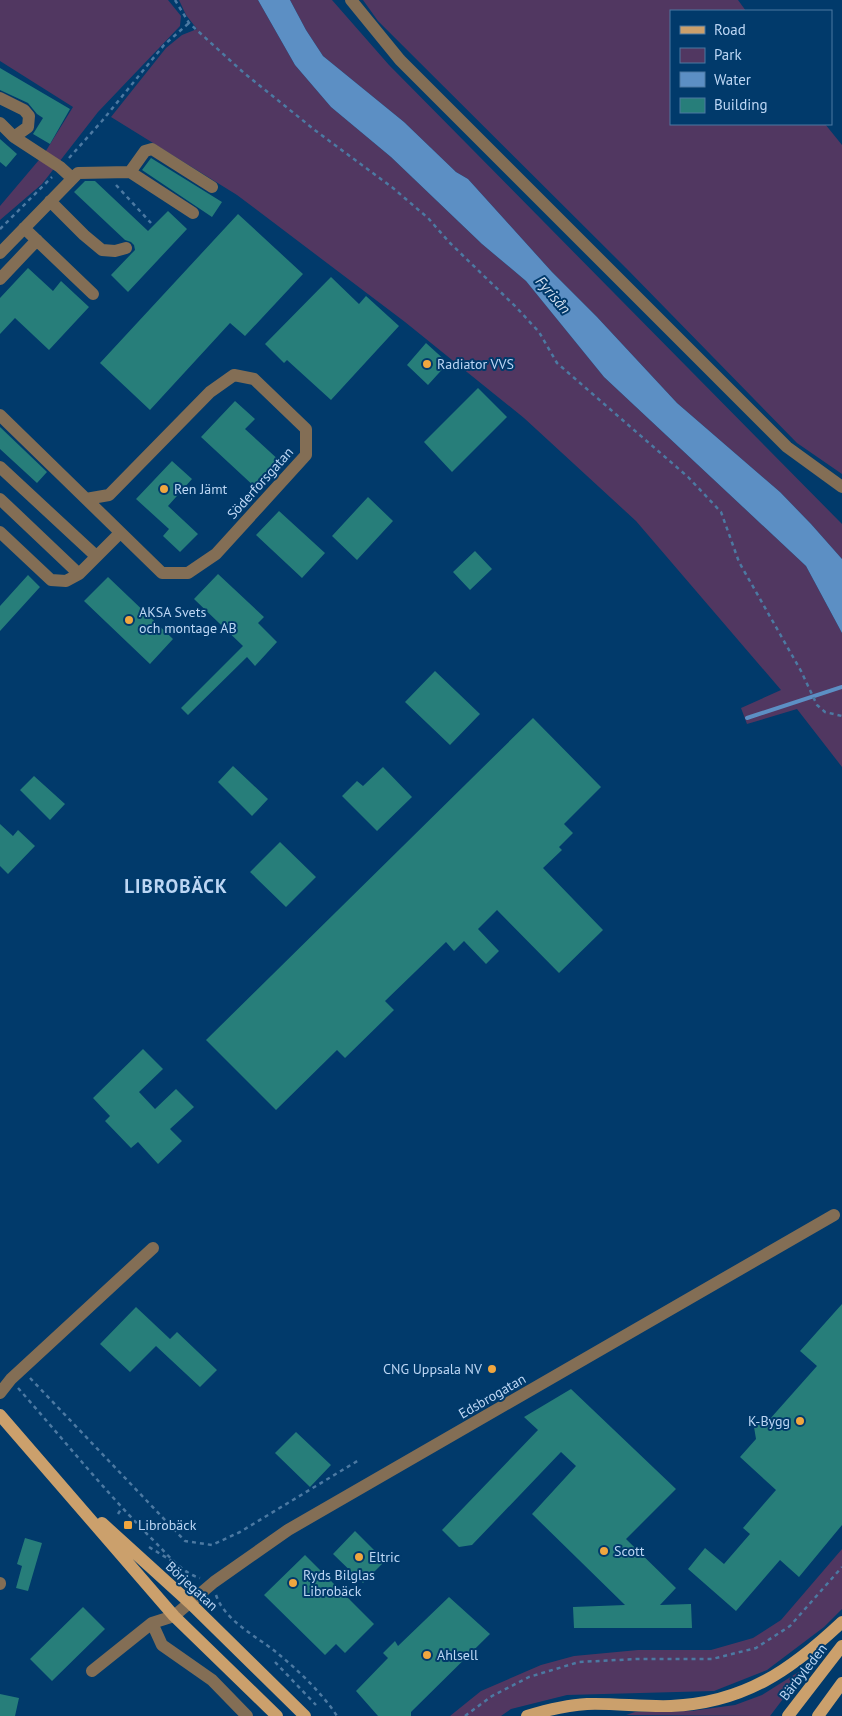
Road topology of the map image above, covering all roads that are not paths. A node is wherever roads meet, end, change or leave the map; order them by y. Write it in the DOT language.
graph roads {
  1 [pos="351,0"];
  2 [pos="0,98"];
  3 [pos="0,123"];
  4 [pos="14,137"];
  5 [pos="130,172"];
  6 [pos="67,183"];
  7 [pos="212,187"];
  8 [pos="50,200"];
  9 [pos="193,212"];
  10 [pos="24,228"];
  11 [pos="38,240"];
  12 [pos="126,248"];
  13 [pos="0,253"];
  14 [pos="0,278"];
  15 [pos="93,294"];
  16 [pos="0,415"];
  17 [pos="0,467"];
  18 [pos="842,487"];
  19 [pos="0,499"];
  20 [pos="86,499"];
  21 [pos="0,532"];
  22 [pos="120,533"];
  23 [pos="96,556"];
  24 [pos="79,574"];
  25 [pos="834,1215"];
  26 [pos="153,1248"];
  27 [pos="0,1392"];
  28 [pos="0,1415"];
  29 [pos="56,1480"];
  30 [pos="190,1603"];
  31 [pos="174,1616"];
  32 [pos="842,1622"];
  33 [pos="152,1623"];
  34 [pos="842,1646"];
  35 [pos="92,1671"];
  36 [pos="842,1683"];
  37 [pos="247,1716"];
  38 [pos="277,1716"];
  39 [pos="305,1716"];
  40 [pos="527,1716"];
  41 [pos="788,1716"];
  42 [pos="818,1716"];
  1 -- 18 [label="street"];
  2 -- 4 [label="street"];
  3 -- 4 [label="street"];
  4 -- 6 [label="street"];
  5 -- 6 [label="street"];
  5 -- 7 [label="street"];
  5 -- 9 [label="street"];
  6 -- 8 [label="street"];
  8 -- 10 [label="street"];
  8 -- 12 [label="street"];
  10 -- 11 [label="street"];
  10 -- 13 [label="street"];
  11 -- 14 [label="street"];
  11 -- 15 [label="street"];
  16 -- 20 [label="street, Söderforsgatan"];
  17 -- 23 [label="street"];
  19 -- 24 [label="street"];
  20 -- 22 [label="street, Söderforsgatan"];
  20 -- 22 [label="street, Söderforsgatan"];
  21 -- 24 [label="street"];
  22 -- 23 [label="street"];
  23 -- 24 [label="street"];
  25 -- 30 [label="street, Edsbrogatan"];
  26 -- 27 [label="street"];
  28 -- 29 [label="main road, Börjegatan"];
  29 -- 30 [label="main road, Börjegatan"];
  29 -- 31 [label="main road, Börjegatan"];
  30 -- 31 [label="street, Edsbrogatan"];
  30 -- 39 [label="main road, Börjegatan"];
  31 -- 33 [label="street"];
  31 -- 38 [label="main road, Börjegatan"];
  32 -- 40 [label="main road"];
  33 -- 35 [label="street"];
  33 -- 37 [label="street"];
  34 -- 41 [label="main road, Bärbyleden"];
  36 -- 42 [label="main road"];
}
